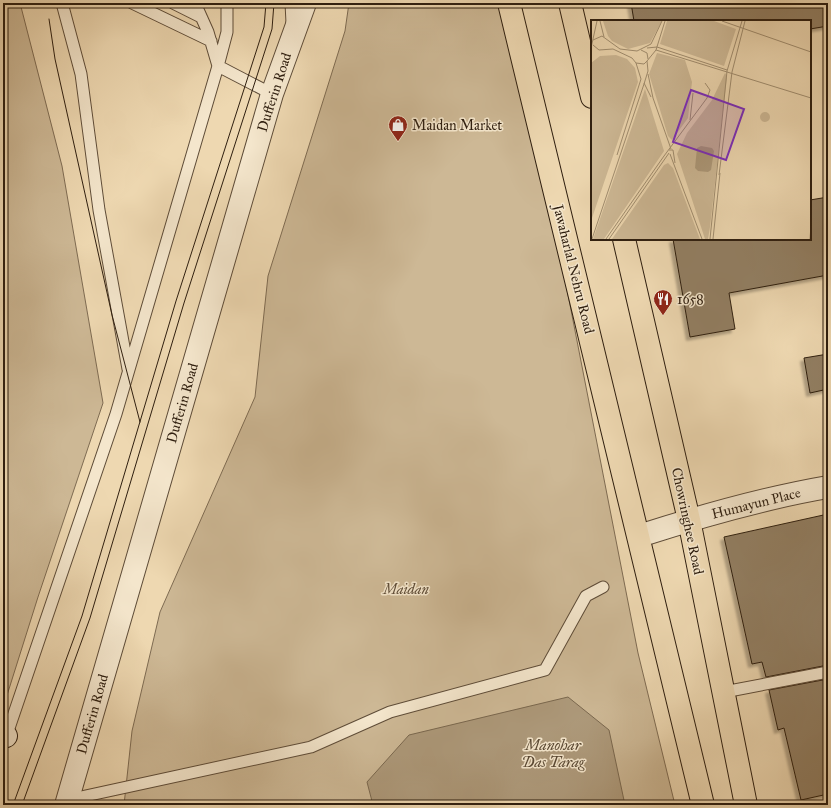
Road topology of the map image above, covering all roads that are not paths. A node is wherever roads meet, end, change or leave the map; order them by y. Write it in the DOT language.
graph roads {
  1 [pos="62,3"];
  2 [pos="132,3"];
  3 [pos="173,3"];
  4 [pos="195,3"];
  5 [pos="227,3"];
  6 [pos="291,3"];
  7 [pos="305,3"];
  8 [pos="509,3"];
  9 [pos="570,3"];
  10 [pos="201,17"];
  11 [pos="293,36"];
  12 [pos="211,42"];
  13 [pos="218,66"];
  14 [pos="591,93"];
  15 [pos="272,94"];
  16 [pos="624,240"];
  17 [pos="128,372"];
  18 [pos="828,486"];
  19 [pos="689,520"];
  20 [pos="639,536"];
  21 [pos="603,587"];
  22 [pos="828,672"];
  23 [pos="724,692"];
  24 [pos="4,739"];
  25 [pos="66,802"];
  26 [pos="703,805"];
  27 [pos="746,805"];
  1 -- 17 [label="lane"];
  2 -- 12 [label="lane"];
  3 -- 10 [label="lane"];
  4 -- 10 [label="lane"];
  5 -- 13 [label="lane"];
  6 -- 11 [label="lane"];
  7 -- 11 [label="street, Dufferin Road"];
  8 -- 20 [label="main road, Jawaharlal Nehru Road"];
  9 -- 14 [label="main road"];
  10 -- 12 [label="lane"];
  11 -- 15 [label="street, Dufferin Road"];
  12 -- 13 [label="lane"];
  13 -- 15 [label="lane"];
  13 -- 17 [label="lane"];
  15 -- 25 [label="street, Dufferin Road"];
  16 -- 19 [label="main road, Chowringhee Road"];
  17 -- 24 [label="lane"];
  18 -- 19 [label="street, Humayun Place"];
  19 -- 20 [label="street, Humayun Place"];
  19 -- 23 [label="main road, Chowringhee Road"];
  20 -- 26 [label="main road"];
  21 -- 25 [label="lane"];
  22 -- 23 [label="lane"];
  23 -- 27 [label="main road, Chowringhee Road"];
}
